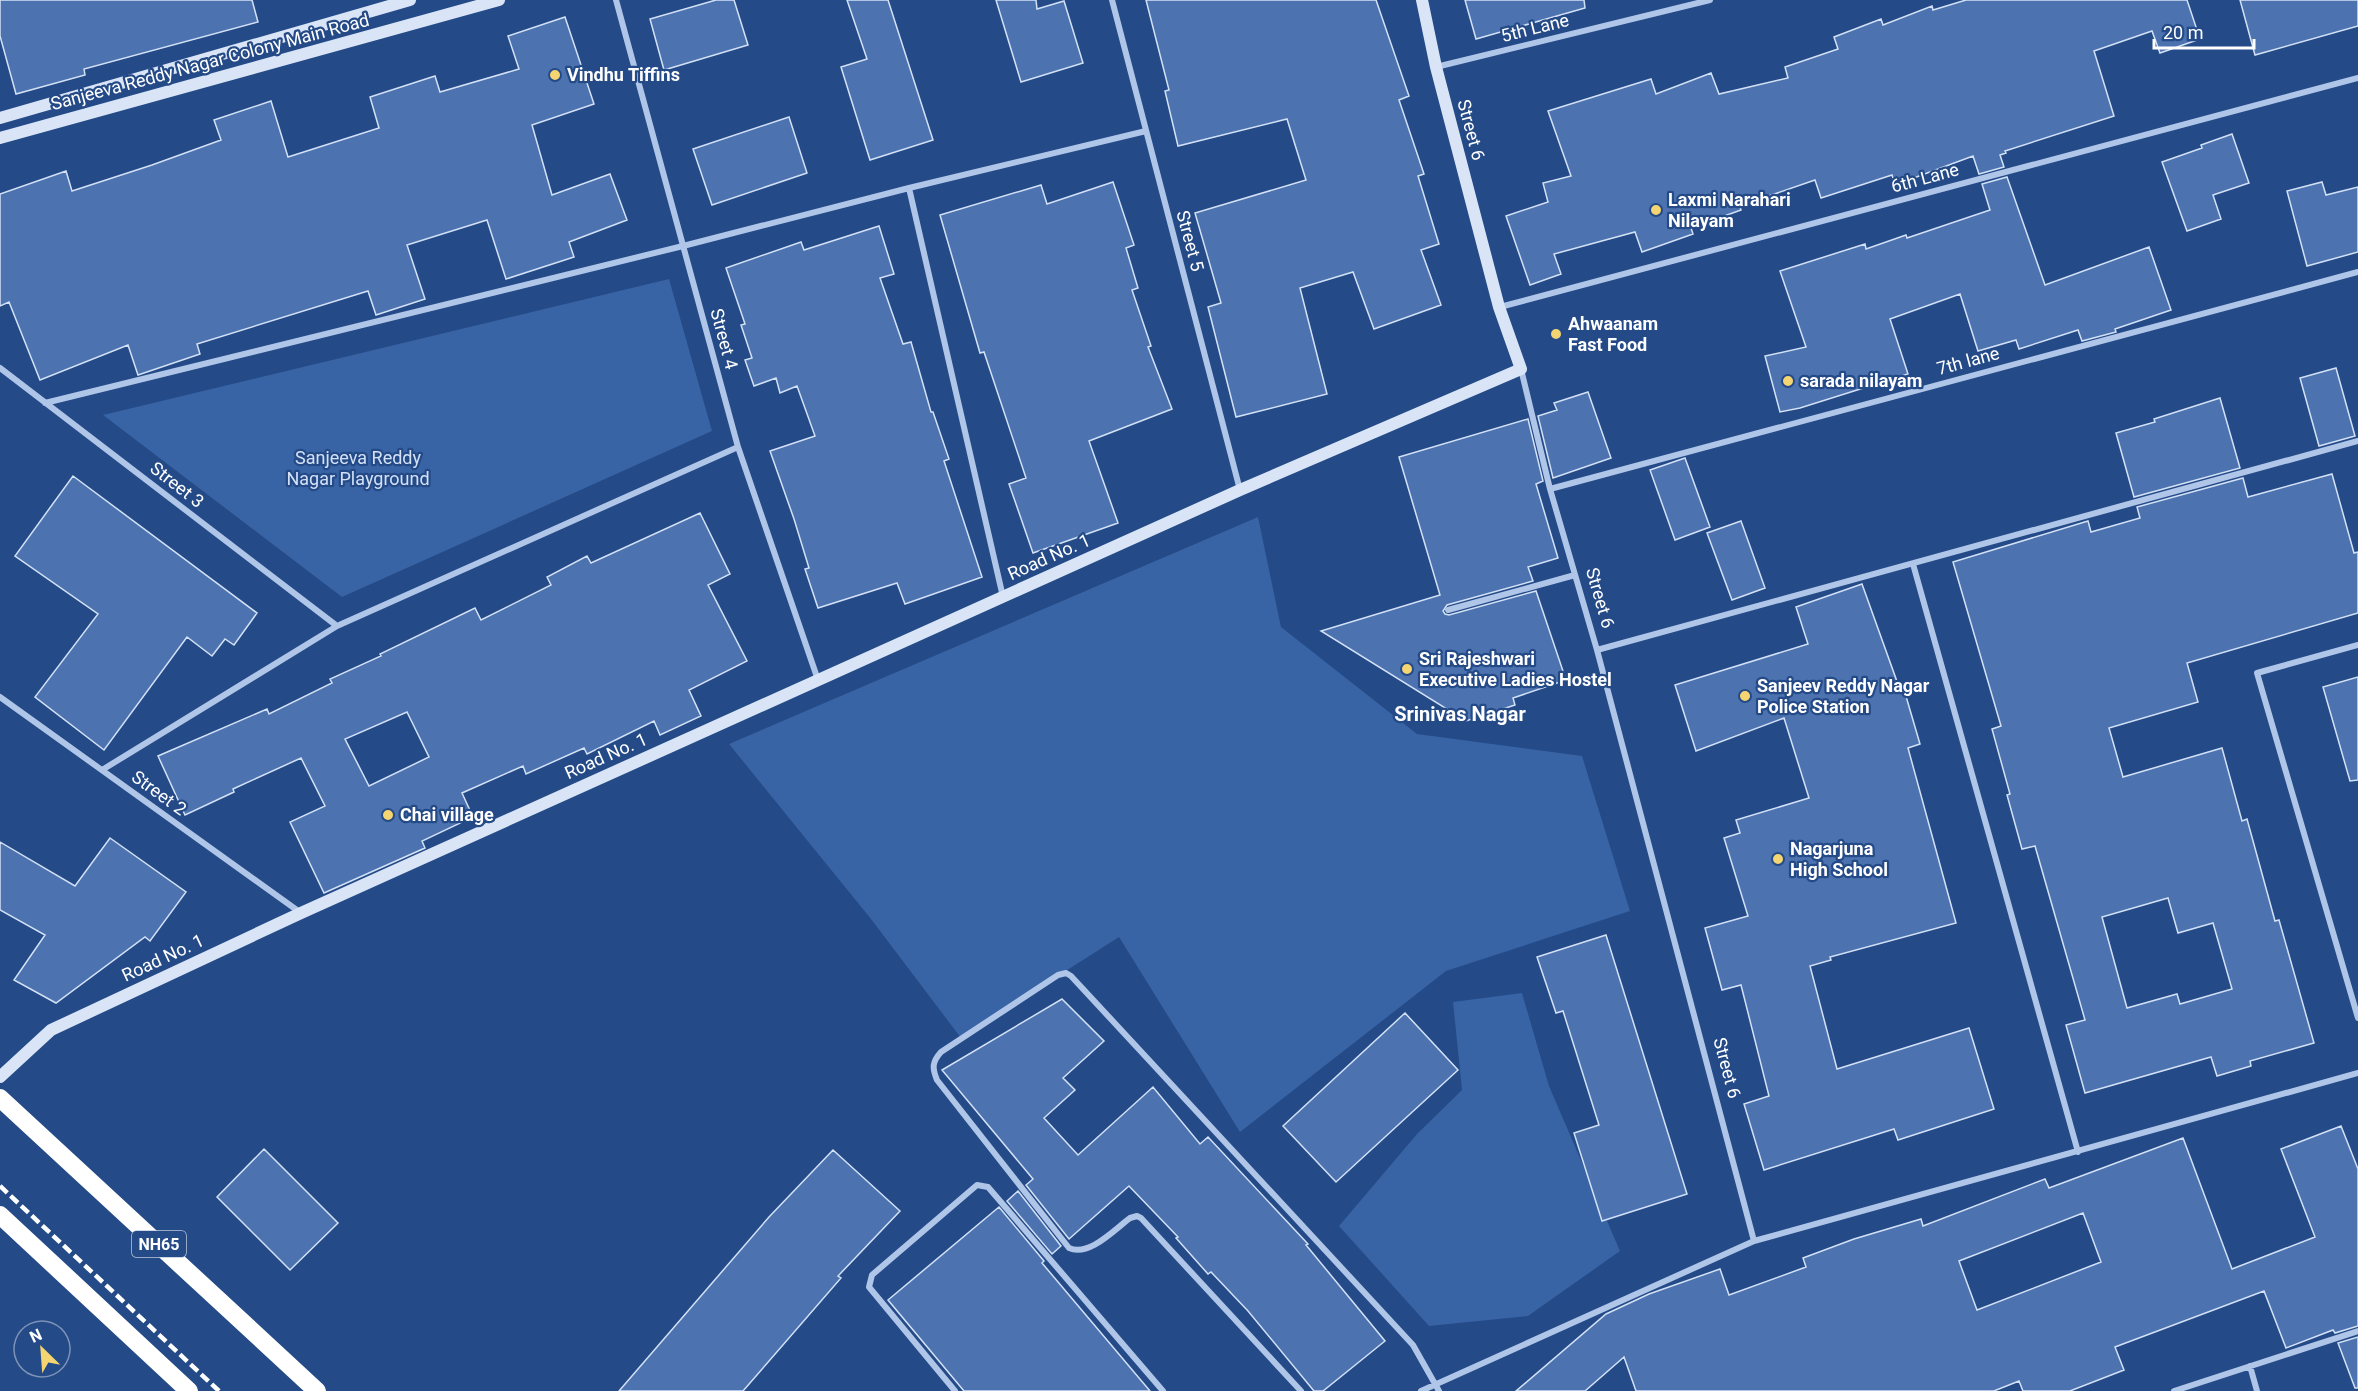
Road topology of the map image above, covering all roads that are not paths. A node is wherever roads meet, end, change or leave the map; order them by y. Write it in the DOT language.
graph roads {
  1 [pos="411,0"];
  2 [pos="499,0"];
  3 [pos="616,0"];
  4 [pos="1112,0"];
  5 [pos="1422,0"];
  6 [pos="1710,0"];
  7 [pos="1436,67"];
  8 [pos="2358,78"];
  9 [pos="0,118"];
  10 [pos="1146,131"];
  11 [pos="0,138"];
  12 [pos="909,188"];
  13 [pos="683,246"];
  14 [pos="2358,272"];
  15 [pos="1499,308"];
  16 [pos="0,368"];
  17 [pos="1521,369"];
  18 [pos="45,403"];
  19 [pos="2358,441"];
  20 [pos="738,447"];
  21 [pos="1550,489"];
  22 [pos="1240,490"];
  23 [pos="1912,564"];
  24 [pos="1575,575"];
  25 [pos="1003,598"];
  26 [pos="1448,610"];
  27 [pos="336,626"];
  28 [pos="2358,645"];
  29 [pos="1597,650"];
  30 [pos="818,681"];
  31 [pos="0,697"];
  32 [pos="102,770"];
  33 [pos="301,913"];
  34 [pos="2358,1018"];
  35 [pos="2358,1073"];
  36 [pos="0,1077"];
  37 [pos="0,1098"];
  38 [pos="2078,1152"];
  39 [pos="0,1215"];
  40 [pos="1754,1241"];
  41 [pos="2358,1331"];
  42 [pos="2250,1366"];
  43 [pos="1435,1384"];
  44 [pos="189,1391"];
  45 [pos="317,1391"];
  46 [pos="955,1391"];
  47 [pos="1163,1391"];
  48 [pos="1301,1391"];
  49 [pos="1421,1391"];
  50 [pos="1438,1391"];
  51 [pos="2174,1391"];
  52 [pos="2257,1391"];
  1 -- 9 [label="street, Sanjeeva Reddy Nagar Colony Main Road"];
  2 -- 11 [label="street, Sanjeeva Reddy Nagar Colony Main Road"];
  3 -- 13 [label="street, Street 4"];
  4 -- 10 [label="street, Street 5"];
  5 -- 7 [label="street, Street 6"];
  6 -- 7 [label="street, 5th Lane"];
  7 -- 15 [label="street, Street 6"];
  8 -- 15 [label="street, 6th Lane"];
  10 -- 12 [label="street"];
  10 -- 22 [label="street, Street 5"];
  12 -- 13 [label="street"];
  12 -- 25 [label="street"];
  13 -- 18 [label="street"];
  13 -- 20 [label="street, Street 4"];
  14 -- 21 [label="street, 7th lane"];
  15 -- 17 [label="street, Street 6"];
  16 -- 18 [label="street, Street 3"];
  17 -- 21 [label="street, Street 6"];
  17 -- 22 [label="street, Road No. 1"];
  18 -- 27 [label="street, Street 3"];
  19 -- 23 [label="street"];
  20 -- 27 [label="street"];
  20 -- 30 [label="street, Street 4"];
  21 -- 24 [label="street, Street 6"];
  22 -- 25 [label="street, Road No. 1"];
  23 -- 29 [label="street"];
  23 -- 38 [label="street"];
  24 -- 26 [label="street"];
  24 -- 29 [label="street, Street 6"];
  25 -- 30 [label="street, Road No. 1"];
  27 -- 32 [label="street"];
  28 -- 34 [label="street"];
  29 -- 40 [label="street, Street 6"];
  30 -- 33 [label="street, Road No. 1"];
  31 -- 32 [label="street, Street 2"];
  32 -- 33 [label="street, Street 2"];
  33 -- 36 [label="street, Road No. 1"];
  35 -- 38 [label="street"];
  37 -- 45 [label="highway, NH65"];
  38 -- 40 [label="street"];
  39 -- 44 [label="highway"];
  40 -- 43 [label="street"];
  41 -- 42 [label="street"];
  42 -- 51 [label="street"];
  42 -- 52 [label="street"];
  43 -- 48 [label="street"];
  43 -- 49 [label="street"];
  43 -- 50 [label="street"];
  46 -- 47 [label="street"];
}
